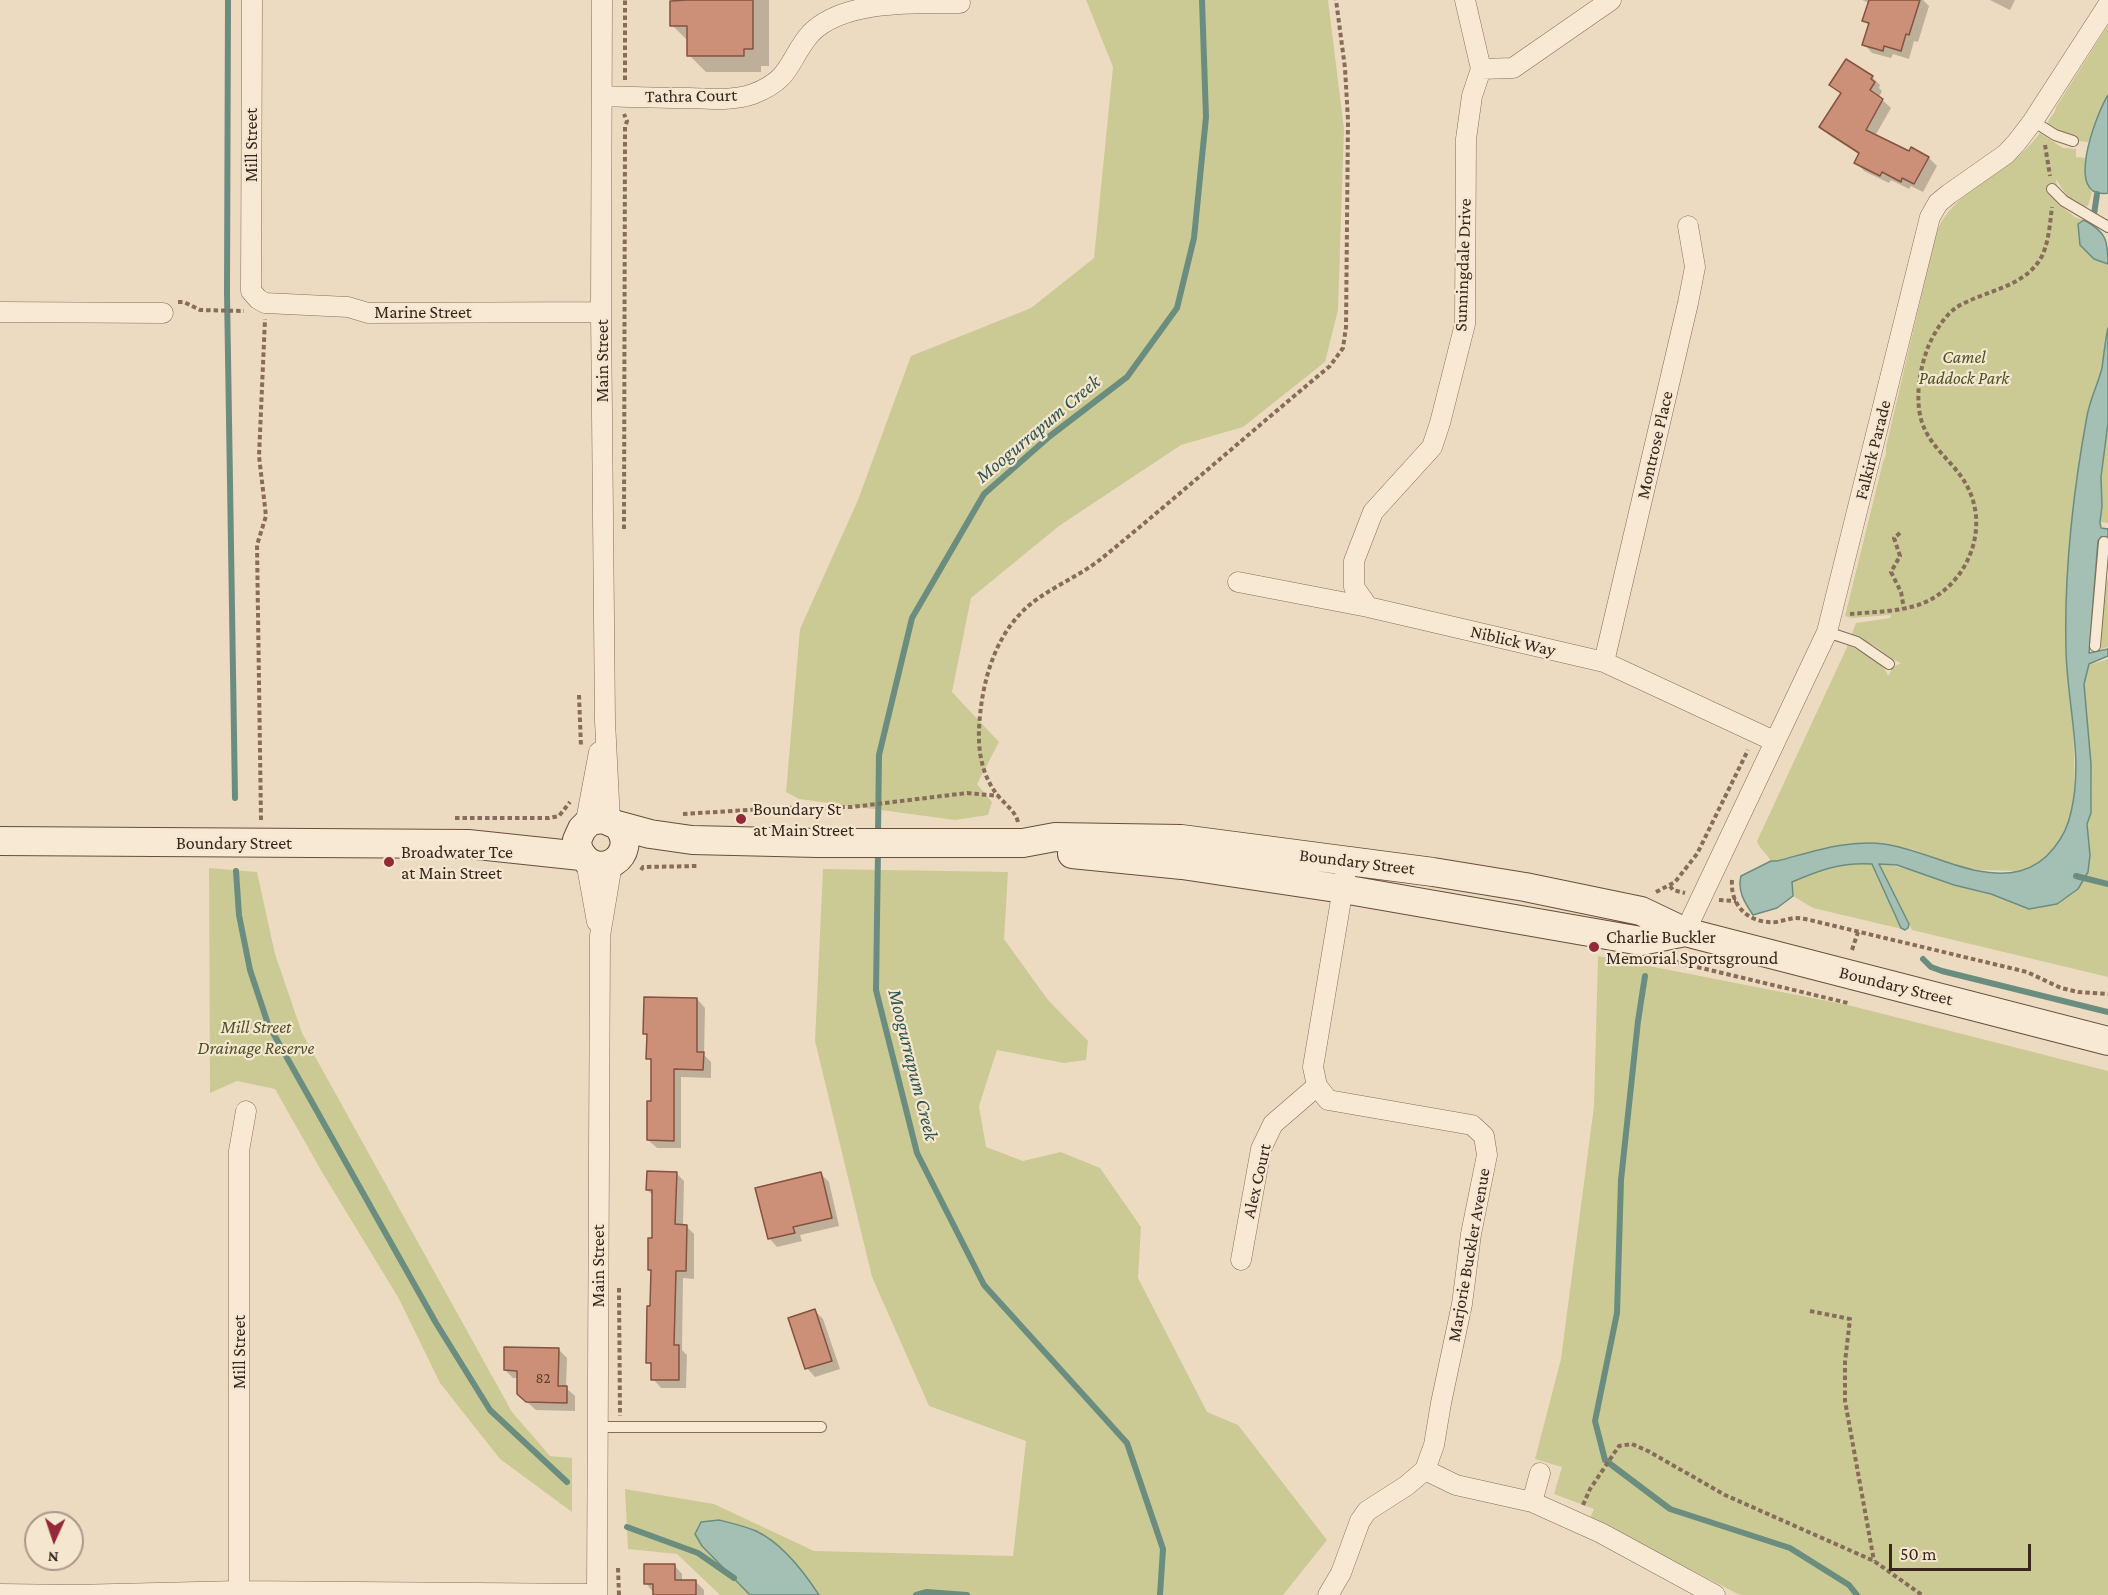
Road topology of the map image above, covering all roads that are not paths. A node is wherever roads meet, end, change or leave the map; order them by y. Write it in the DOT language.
graph roads {
  1 [pos="252,0"];
  2 [pos="602,0"];
  3 [pos="1465,0"];
  4 [pos="1611,0"];
  5 [pos="960,3"];
  6 [pos="2108,5"];
  7 [pos="1481,69"];
  8 [pos="602,96"];
  9 [pos="2039,125"];
  10 [pos="2073,141"];
  11 [pos="2052,189"];
  12 [pos="1688,226"];
  13 [pos="2108,227"];
  14 [pos="258,297"];
  15 [pos="0,312"];
  16 [pos="601,312"];
  17 [pos="163,313"];
  18 [pos="2104,542"];
  19 [pos="2105,569"];
  20 [pos="1238,582"];
  21 [pos="1368,607"];
  22 [pos="1835,634"];
  23 [pos="2096,646"];
  24 [pos="1604,662"];
  25 [pos="1889,664"];
  26 [pos="1774,741"];
  27 [pos="0,841"];
  28 [pos="603,846"];
  29 [pos="1345,875"];
  30 [pos="1685,932"];
  31 [pos="2108,1041"];
  32 [pos="1317,1086"];
  33 [pos="246,1111"];
  34 [pos="1241,1260"];
  35 [pos="598,1427"];
  36 [pos="821,1427"];
  37 [pos="1425,1470"];
  38 [pos="1540,1473"];
  39 [pos="1532,1502"];
  40 [pos="239,1593"];
  41 [pos="0,1594"];
  42 [pos="597,1594"];
  43 [pos="1328,1595"];
  44 [pos="1715,1595"];
  1 -- 14 [label="street, Mill Street"];
  2 -- 8 [label="street, Main Street"];
  3 -- 7 [label="street"];
  4 -- 7 [label="street"];
  5 -- 8 [label="street, Tathra Court"];
  6 -- 9 [label="street, Falkirk Parade"];
  7 -- 21 [label="street, Sunningdale Drive"];
  8 -- 16 [label="street, Main Street"];
  9 -- 10 [label="lane"];
  9 -- 22 [label="street, Falkirk Parade"];
  11 -- 13 [label="lane"];
  12 -- 24 [label="street, Montrose Place"];
  14 -- 16 [label="street, Marine Street"];
  15 -- 17 [label="street"];
  16 -- 28 [label="street, Main Street"];
  18 -- 19 [label="lane"];
  19 -- 23 [label="lane"];
  20 -- 21 [label="street, Niblick Way"];
  21 -- 24 [label="street, Niblick Way"];
  22 -- 25 [label="lane"];
  22 -- 26 [label="street, Falkirk Parade"];
  24 -- 26 [label="street, Niblick Way"];
  26 -- 30 [label="street, Falkirk Parade"];
  27 -- 28 [label="street, Boundary Street"];
  28 -- 29 [label="street, Boundary Street"];
  28 -- 35 [label="street, Main Street"];
  29 -- 30 [label="street, Boundary Street"];
  29 -- 32 [label="street"];
  30 -- 31 [label="street, Boundary Street"];
  32 -- 34 [label="street, Alex Court"];
  32 -- 37 [label="street, Marjorie Buckler Avenue"];
  33 -- 40 [label="street, Mill Street"];
  35 -- 36 [label="lane"];
  35 -- 42 [label="street, Main Street"];
  37 -- 39 [label="street"];
  37 -- 43 [label="street"];
  38 -- 39 [label="street"];
  39 -- 44 [label="street"];
  40 -- 41 [label="street"];
  40 -- 42 [label="street"];
}
